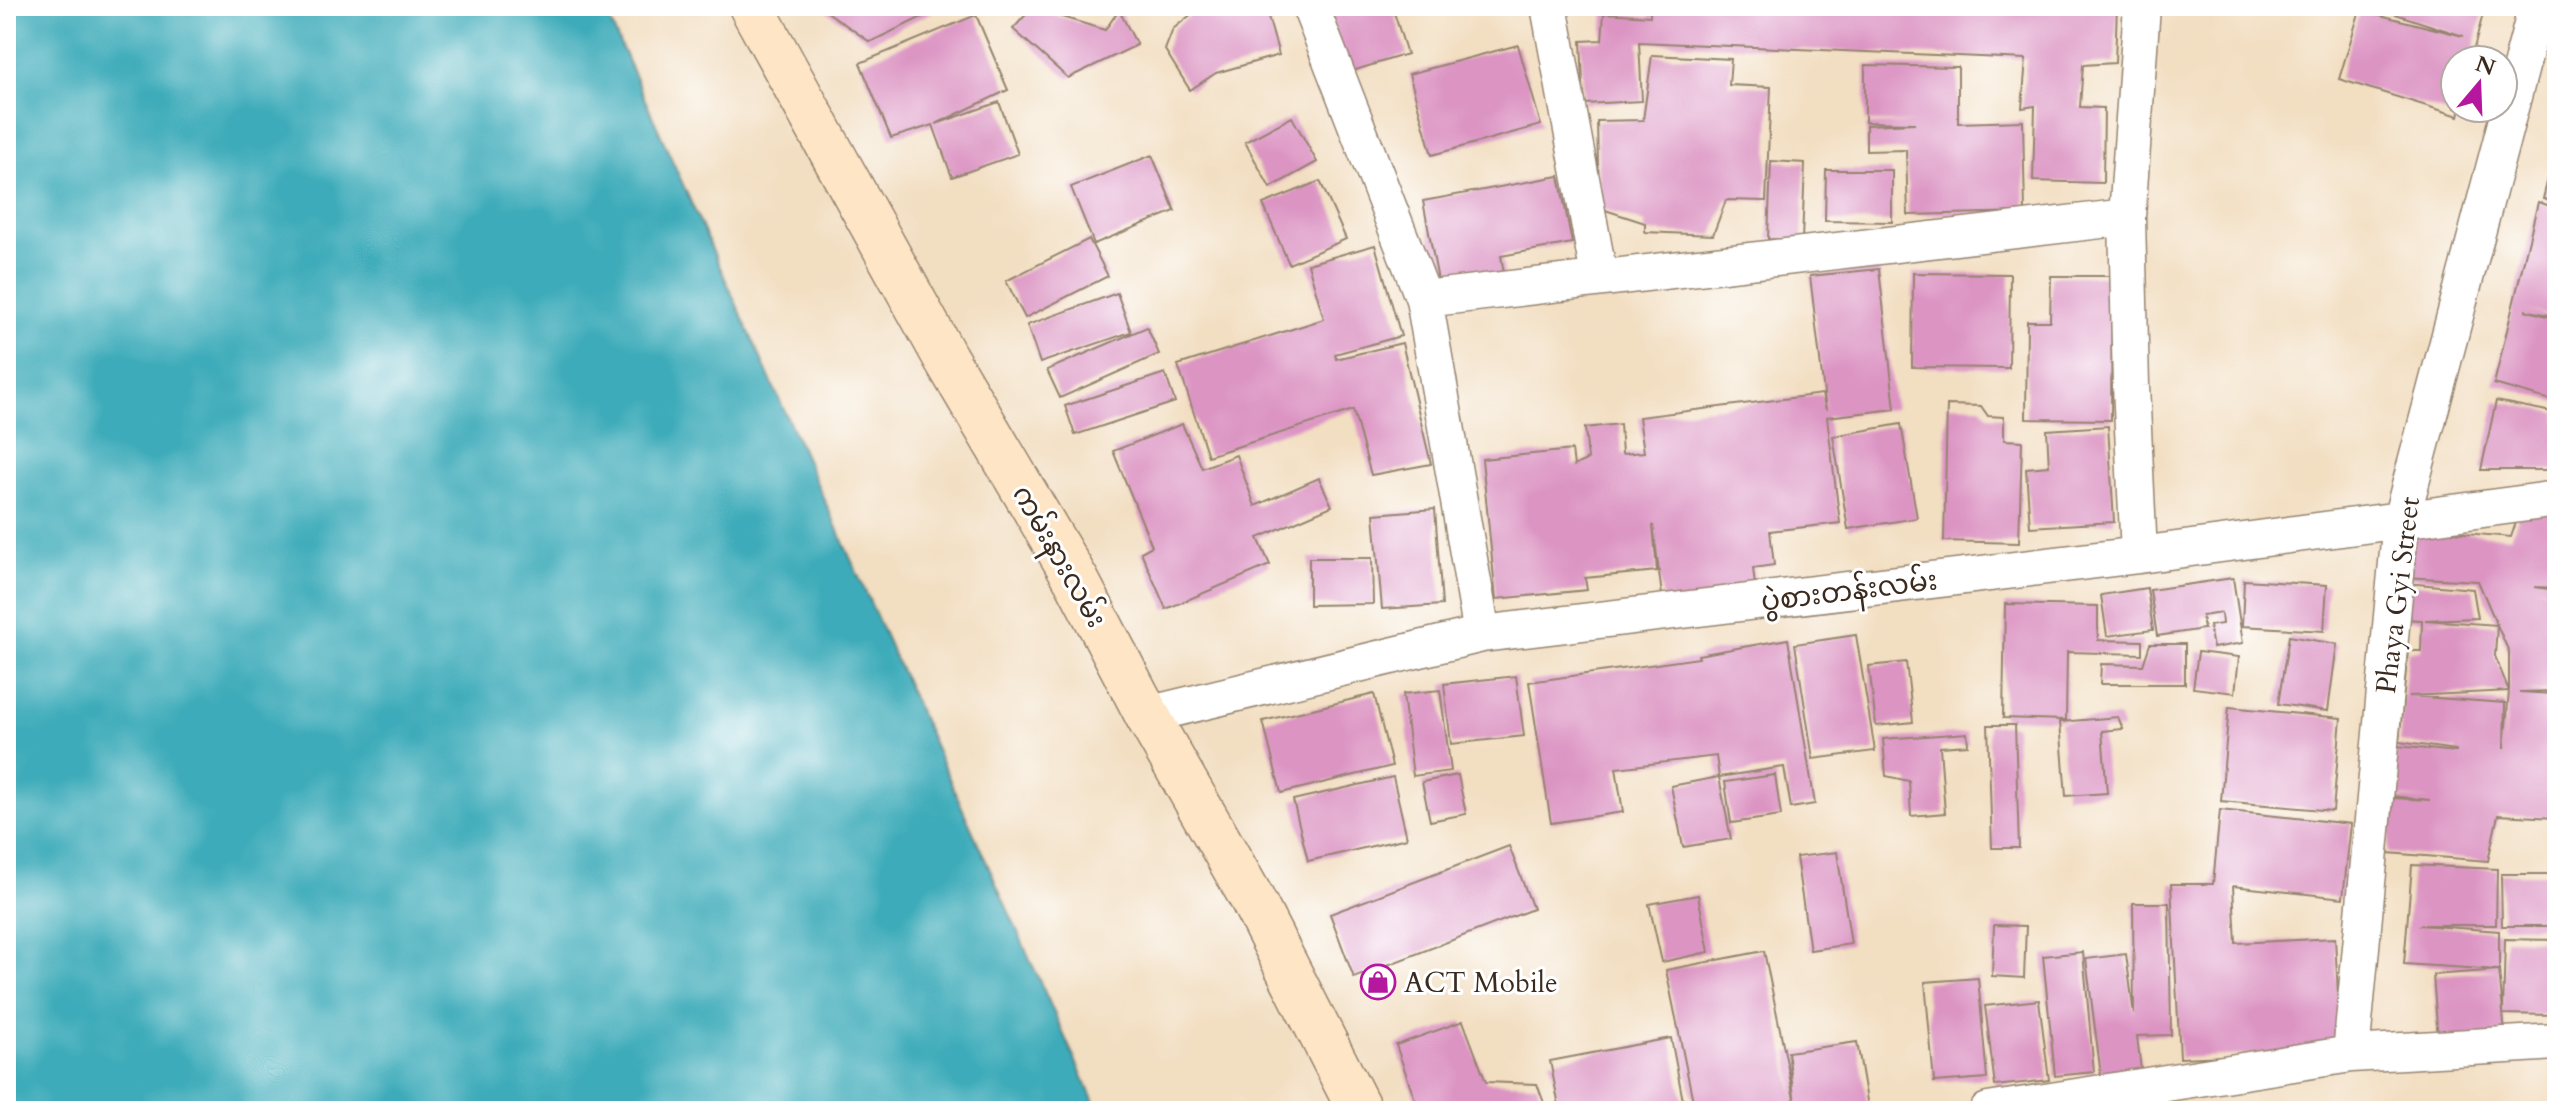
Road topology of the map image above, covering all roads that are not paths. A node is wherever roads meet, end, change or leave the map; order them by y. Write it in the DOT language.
graph roads {
  1 [pos="751,6"];
  2 [pos="1310,6"];
  3 [pos="1549,6"];
  4 [pos="2142,6"];
  5 [pos="2537,6"];
  6 [pos="2127,217"];
  7 [pos="1599,276"];
  8 [pos="1424,299"];
  9 [pos="2557,499"];
  10 [pos="2401,520"];
  11 [pos="2139,555"];
  12 [pos="1482,634"];
  13 [pos="1147,715"];
  14 [pos="2557,1042"];
  15 [pos="2351,1054"];
  16 [pos="1360,1111"];
  17 [pos="1988,1111"];
  1 -- 13 [label="street, ကမ်းနားလမ်း"];
  2 -- 8 [label="street"];
  3 -- 7 [label="street"];
  4 -- 6 [label="street"];
  5 -- 10 [label="street, Phaya Gyi Street"];
  6 -- 7 [label="street"];
  6 -- 11 [label="street"];
  7 -- 8 [label="street"];
  8 -- 12 [label="street"];
  9 -- 10 [label="street, ပွဲစားတန်းလမ်း"];
  10 -- 11 [label="street, ပွဲစားတန်းလမ်း"];
  10 -- 15 [label="street, Phaya Gyi Street"];
  11 -- 12 [label="street, ပွဲစားတန်းလမ်း"];
  12 -- 13 [label="street, ပွဲစားတန်းလမ်း"];
  13 -- 16 [label="street, ကမ်းနားလမ်း"];
  14 -- 15 [label="street"];
  15 -- 17 [label="street"];
}
